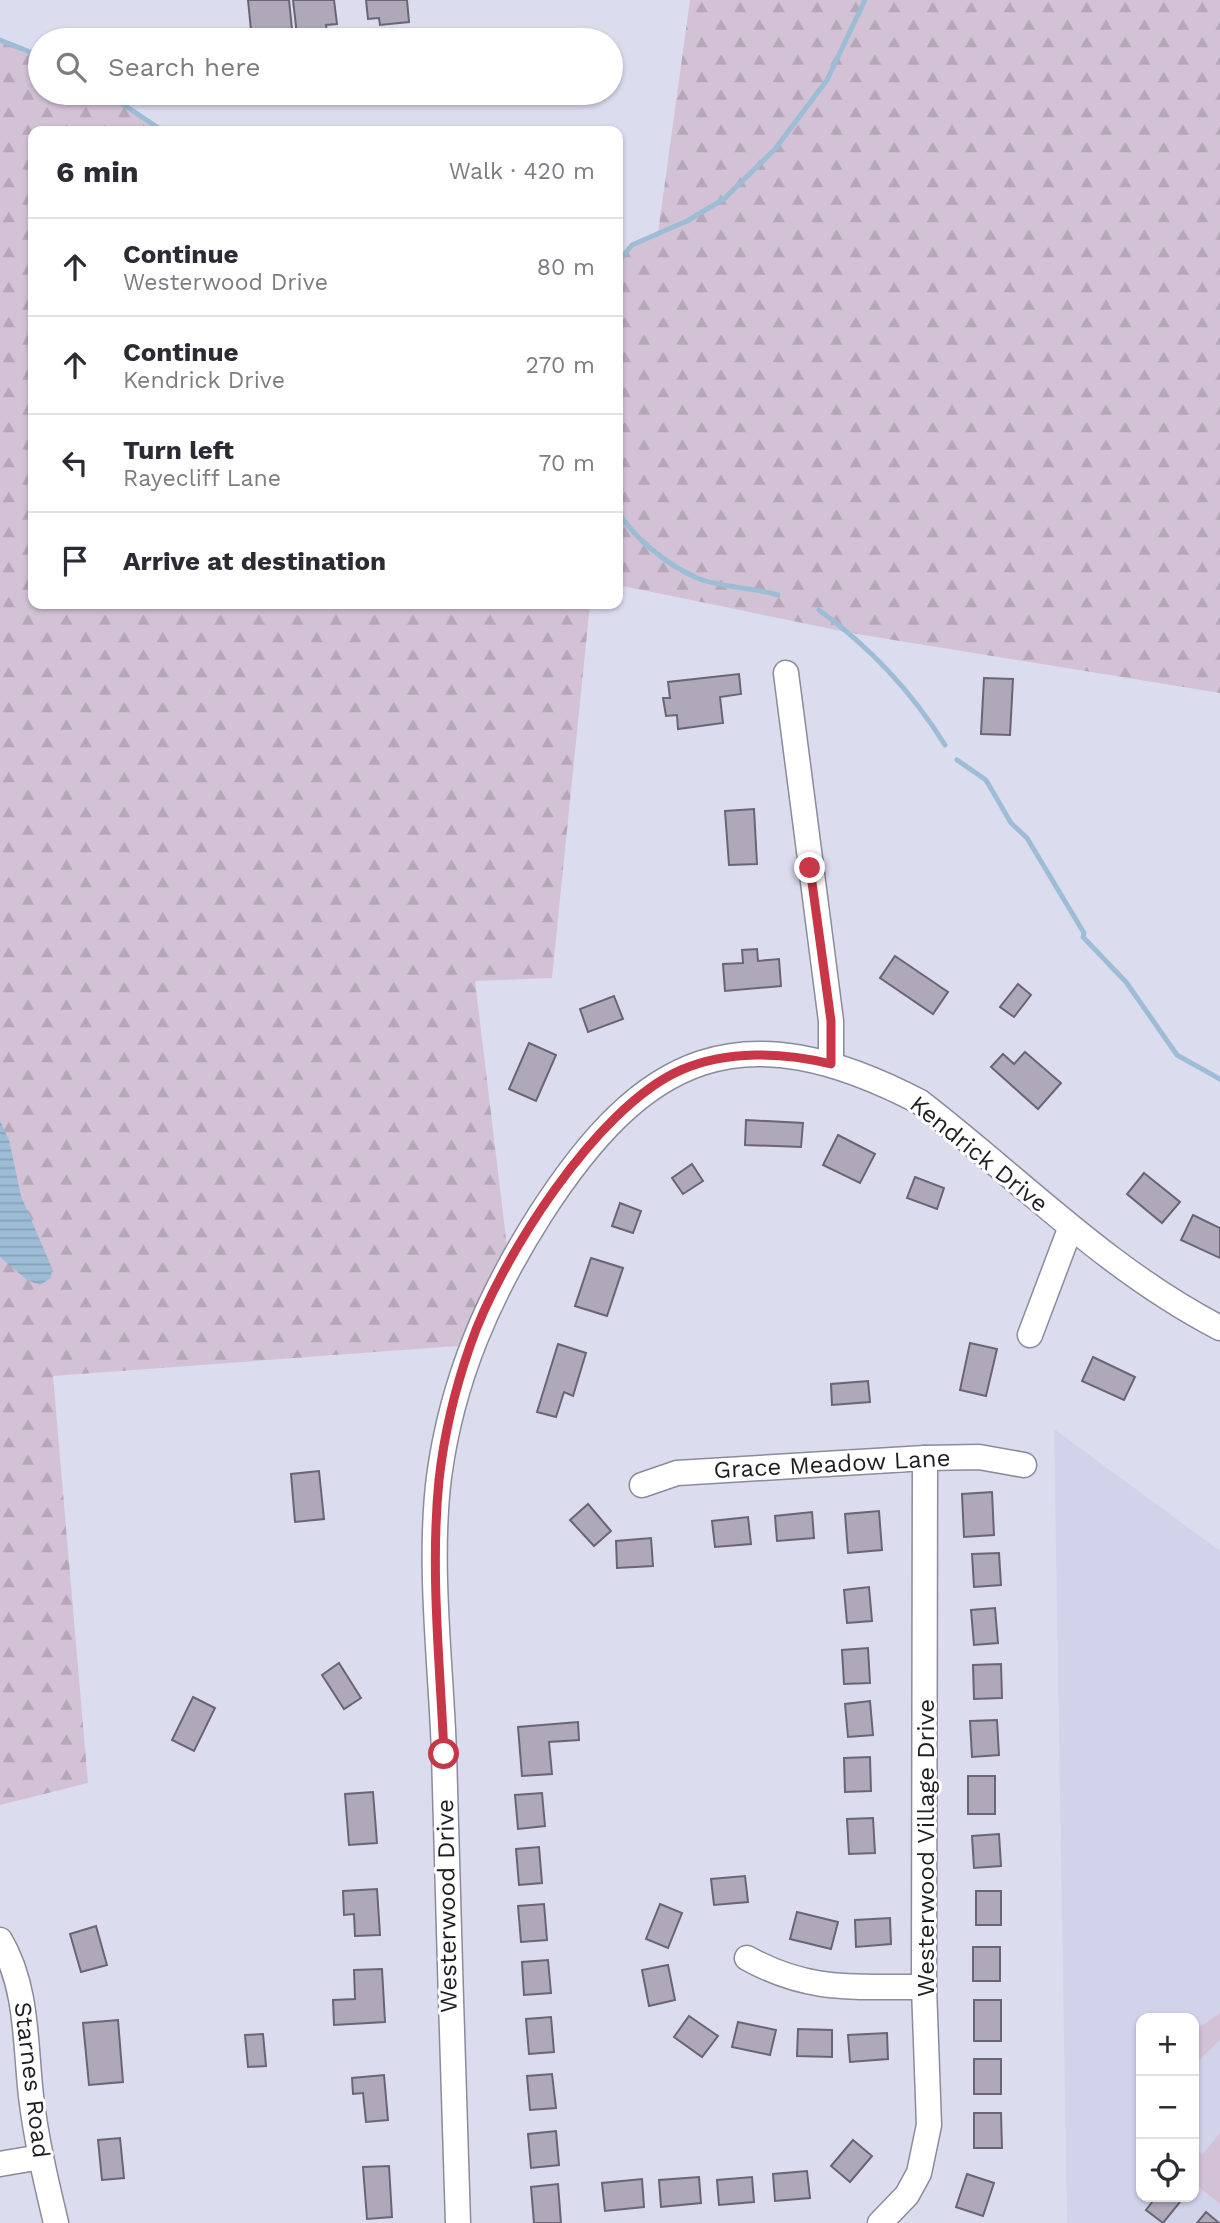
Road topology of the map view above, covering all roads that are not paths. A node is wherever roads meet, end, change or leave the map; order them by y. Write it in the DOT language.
graph roads {
  1 [pos="786,673"];
  2 [pos="831,1064"];
  3 [pos="1070,1229"];
  4 [pos="1220,1328"];
  5 [pos="1030,1335"];
  6 [pos="925,1458"];
  7 [pos="1024,1465"];
  8 [pos="642,1485"];
  9 [pos="437,1546"];
  10 [pos="0,1940"];
  11 [pos="747,1958"];
  12 [pos="924,1987"];
  13 [pos="41,2157"];
  14 [pos="0,2164"];
  15 [pos="56,2223"];
  16 [pos="458,2223"];
  17 [pos="880,2223"];
  1 -- 2 [label="street"];
  2 -- 3 [label="street, Kendrick Drive"];
  2 -- 9 [label="street, Kendrick Drive"];
  3 -- 4 [label="street, Kendrick Drive"];
  3 -- 5 [label="street"];
  6 -- 7 [label="street, Grace Meadow Lane"];
  6 -- 8 [label="street, Grace Meadow Lane"];
  6 -- 12 [label="street, Westerwood Village Drive"];
  9 -- 16 [label="street, Westerwood Drive"];
  10 -- 13 [label="street, Starnes Road"];
  11 -- 12 [label="street"];
  12 -- 17 [label="street, Westerwood Village Drive"];
  13 -- 14 [label="street"];
  13 -- 15 [label="street, Starnes Road"];
}
